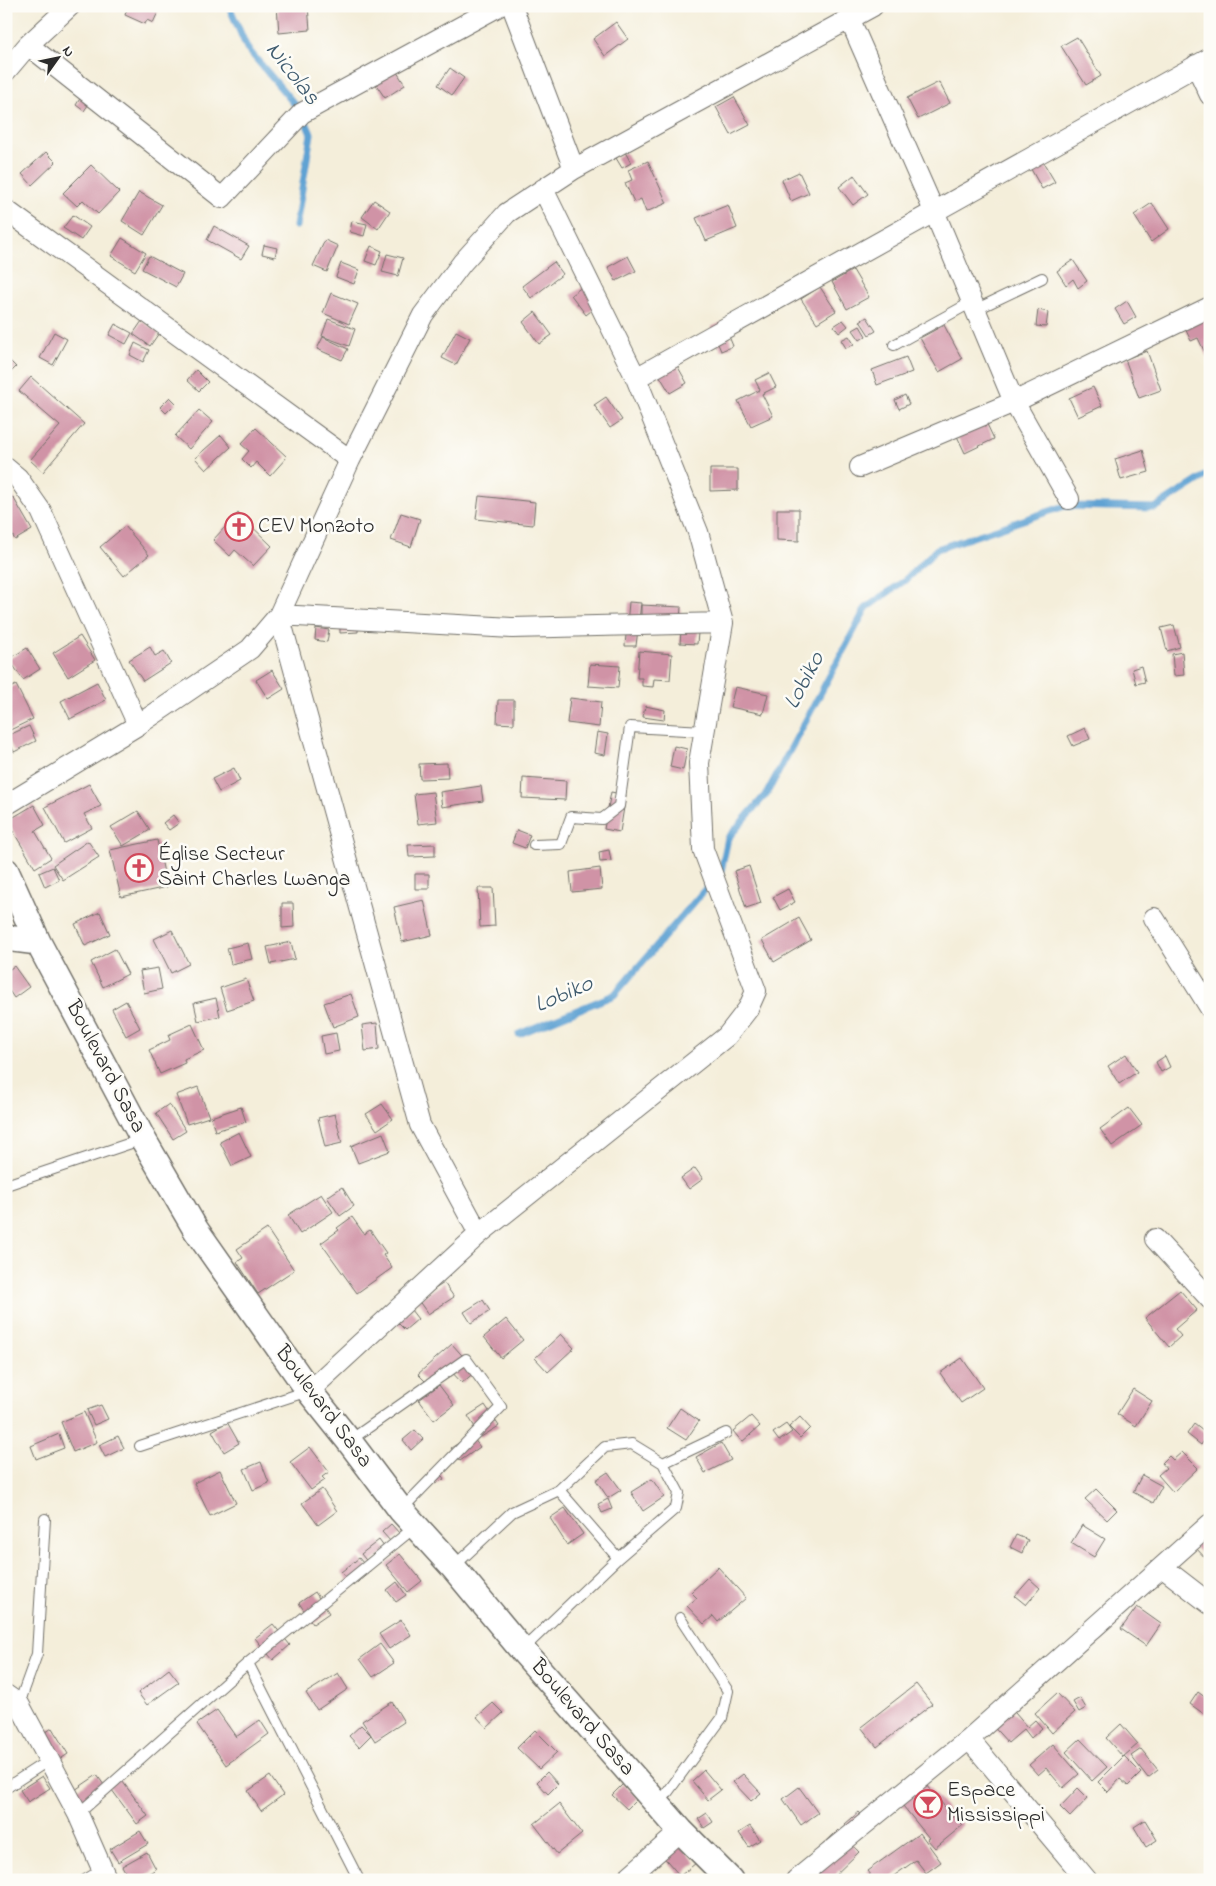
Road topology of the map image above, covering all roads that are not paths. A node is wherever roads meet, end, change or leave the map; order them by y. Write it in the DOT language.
graph roads {
  1 [pos="70,6"];
  2 [pos="499,6"];
  3 [pos="512,6"];
  4 [pos="870,7"];
  5 [pos="850,20"];
  6 [pos="28,45"];
  7 [pos="1203,62"];
  8 [pos="6,71"];
  9 [pos="1210,96"];
  10 [pos="574,169"];
  11 [pos="543,189"];
  12 [pos="6,210"];
  13 [pos="934,211"];
  14 [pos="1042,278"];
  15 [pos="974,306"];
  16 [pos="1210,307"];
  17 [pos="894,345"];
  18 [pos="636,378"];
  19 [pos="1014,402"];
  20 [pos="350,460"];
  21 [pos="860,467"];
  22 [pos="6,468"];
  23 [pos="1069,499"];
  24 [pos="279,615"];
  25 [pos="723,623"];
  26 [pos="138,726"];
  27 [pos="704,731"];
  28 [pos="6,805"];
  29 [pos="534,845"];
  30 [pos="6,871"];
  31 [pos="1154,918"];
  32 [pos="6,938"];
  33 [pos="38,942"];
  34 [pos="1210,1008"];
  35 [pos="143,1139"];
  36 [pos="6,1185"];
  37 [pos="479,1234"];
  38 [pos="1155,1239"];
  39 [pos="1210,1299"];
  40 [pos="309,1391"];
  41 [pos="726,1433"];
  42 [pos="350,1441"];
  43 [pos="140,1446"];
  44 [pos="663,1463"];
  45 [pos="559,1490"];
  46 [pos="408,1518"];
  47 [pos="45,1519"];
  48 [pos="1210,1524"];
  49 [pos="618,1558"];
  50 [pos="453,1567"];
  51 [pos="1162,1567"];
  52 [pos="1210,1604"];
  53 [pos="680,1618"];
  54 [pos="522,1650"];
  55 [pos="248,1663"];
  56 [pos="13,1700"];
  57 [pos="969,1739"];
  58 [pos="49,1760"];
  59 [pos="6,1788"];
  60 [pos="658,1805"];
  61 [pos="78,1814"];
  62 [pos="680,1830"];
  63 [pos="105,1874"];
  64 [pos="85,1880"];
  65 [pos="359,1880"];
  66 [pos="625,1880"];
  67 [pos="730,1880"];
  68 [pos="796,1880"];
  69 [pos="1087,1880"];
  1 -- 6 [label="street"];
  2 -- 6 [label="street"];
  3 -- 10 [label="street"];
  4 -- 5 [label="street"];
  5 -- 10 [label="street"];
  5 -- 13 [label="street"];
  6 -- 8 [label="street"];
  7 -- 9 [label="street"];
  7 -- 13 [label="street"];
  10 -- 11 [label="street"];
  11 -- 18 [label="street"];
  11 -- 20 [label="street"];
  12 -- 20 [label="street"];
  13 -- 15 [label="street"];
  13 -- 18 [label="street"];
  14 -- 15 [label="lane"];
  15 -- 17 [label="lane"];
  15 -- 19 [label="street"];
  16 -- 19 [label="street"];
  18 -- 25 [label="street"];
  19 -- 21 [label="street"];
  19 -- 23 [label="street"];
  20 -- 24 [label="street"];
  22 -- 26 [label="street"];
  24 -- 25 [label="street"];
  24 -- 26 [label="street"];
  24 -- 37 [label="street"];
  25 -- 27 [label="street"];
  26 -- 28 [label="street"];
  27 -- 29 [label="lane"];
  27 -- 37 [label="street"];
  30 -- 33 [label="street, Boulevard Sasa"];
  31 -- 34 [label="street"];
  32 -- 33 [label="street"];
  33 -- 35 [label="street, Boulevard Sasa"];
  35 -- 36 [label="lane"];
  35 -- 40 [label="street, Boulevard Sasa"];
  37 -- 40 [label="street"];
  38 -- 39 [label="street"];
  40 -- 42 [label="street, Boulevard Sasa"];
  40 -- 43 [label="lane"];
  41 -- 44 [label="lane"];
  42 -- 46 [label="street, Boulevard Sasa"];
  42 -- 46 [label="lane"];
  44 -- 45 [label="lane"];
  44 -- 49 [label="lane"];
  45 -- 49 [label="lane"];
  45 -- 50 [label="lane"];
  46 -- 50 [label="street, Boulevard Sasa"];
  46 -- 55 [label="lane"];
  47 -- 56 [label="lane"];
  48 -- 51 [label="street"];
  49 -- 54 [label="lane"];
  50 -- 54 [label="street, Boulevard Sasa"];
  51 -- 52 [label="street"];
  51 -- 57 [label="street"];
  53 -- 60 [label="lane"];
  54 -- 60 [label="street, Boulevard Sasa"];
  55 -- 61 [label="lane"];
  55 -- 65 [label="lane"];
  56 -- 58 [label="street"];
  57 -- 68 [label="street"];
  57 -- 69 [label="street"];
  58 -- 59 [label="lane"];
  58 -- 61 [label="street"];
  60 -- 62 [label="street, Boulevard Sasa"];
  61 -- 63 [label="street"];
  62 -- 66 [label="street"];
  62 -- 67 [label="street, Boulevard Sasa"];
  63 -- 64 [label="lane"];
}
